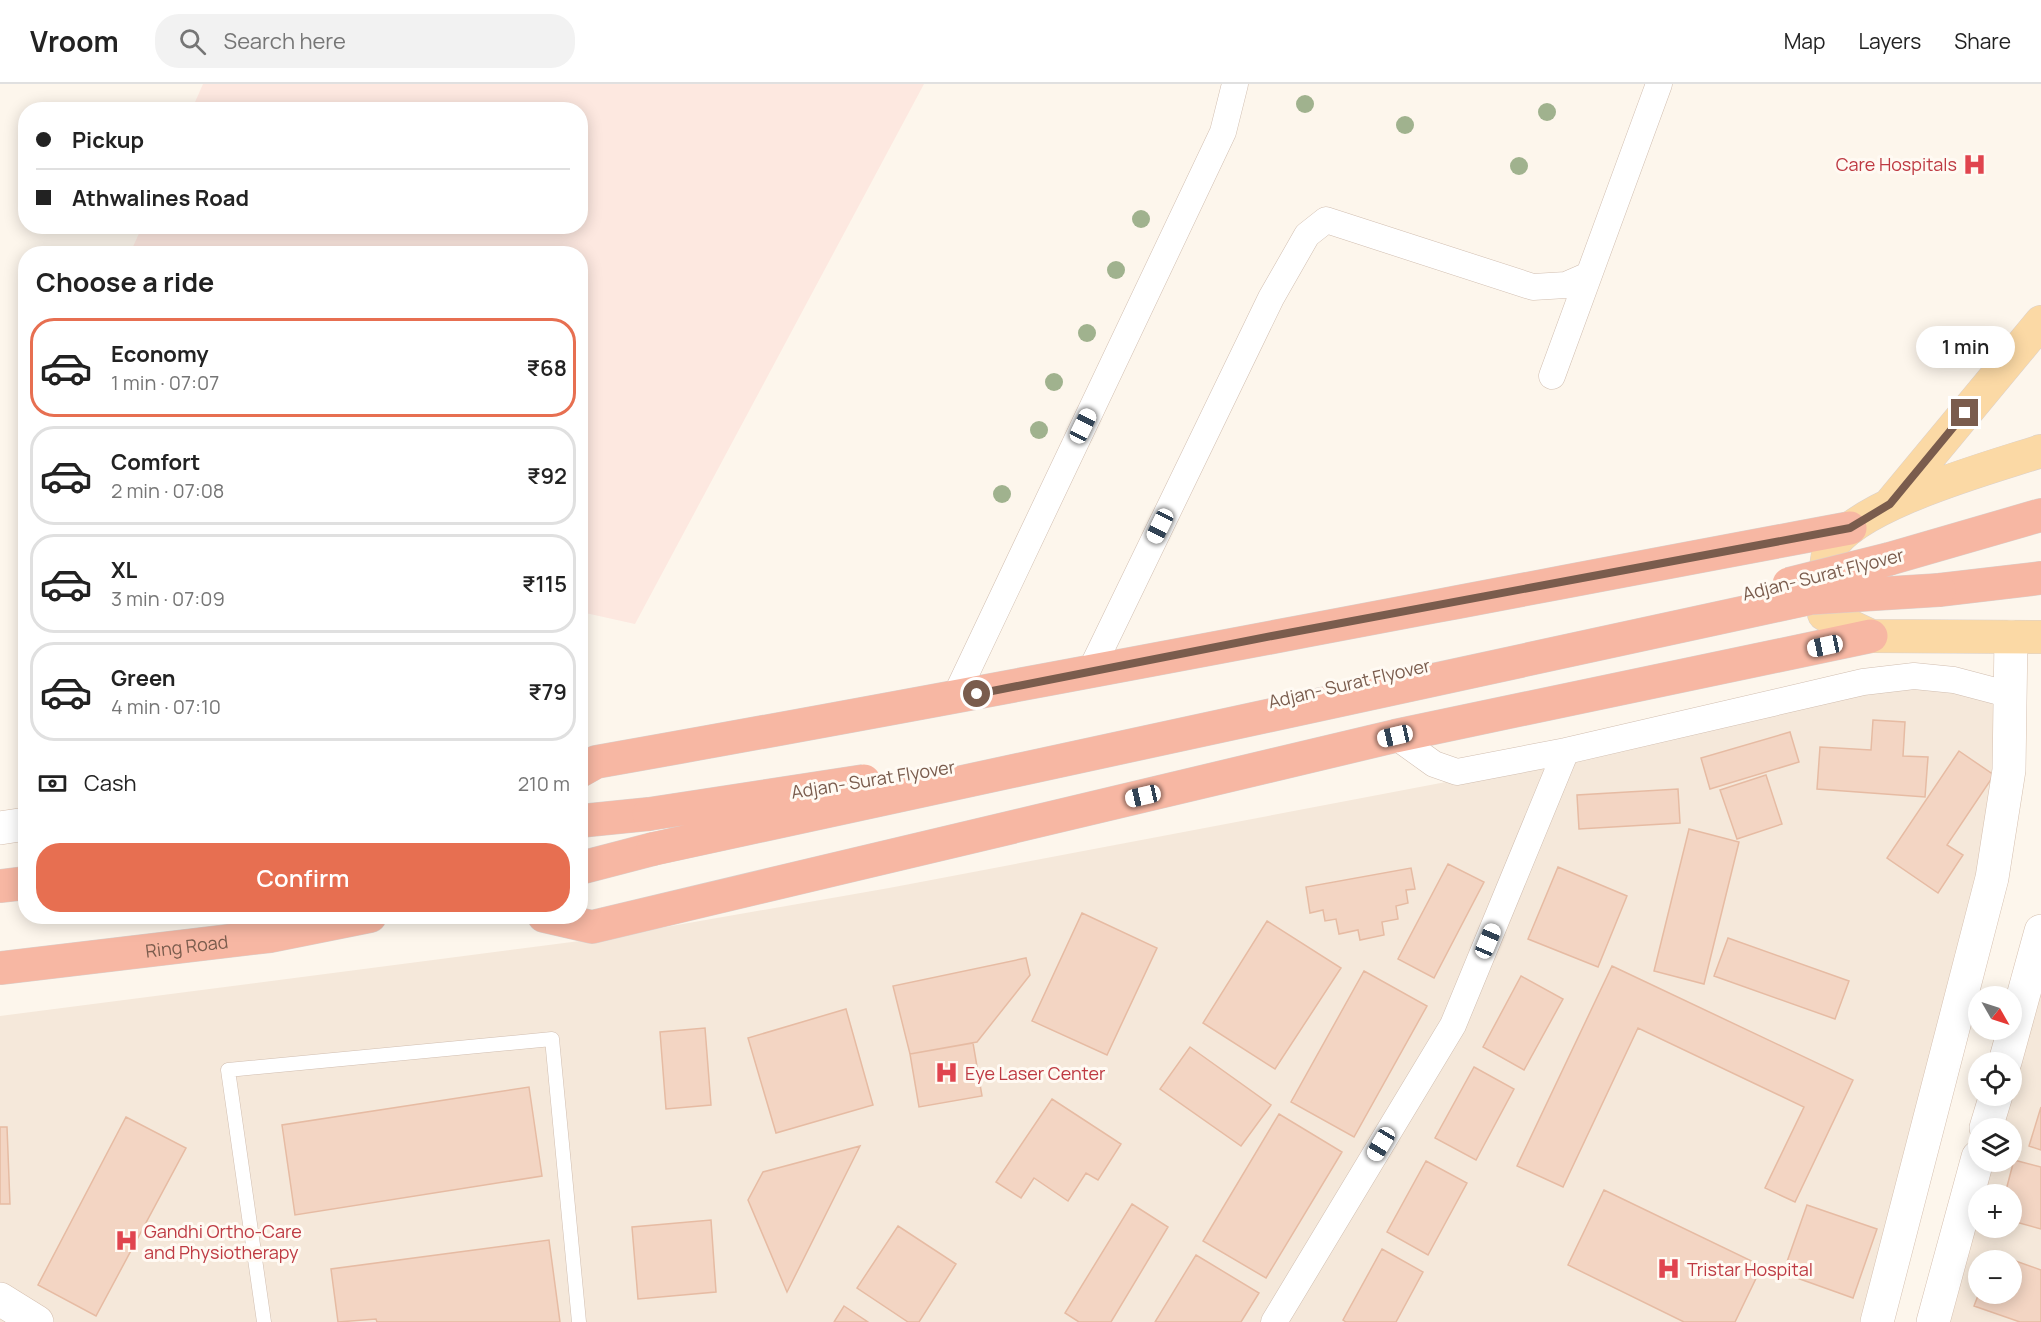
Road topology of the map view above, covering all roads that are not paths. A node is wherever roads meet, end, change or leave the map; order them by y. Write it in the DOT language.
graph roads {
  1 [pos="1235,84"];
  2 [pos="1659,84"];
  3 [pos="1589,275"];
  4 [pos="2041,322"];
  5 [pos="1552,376"];
  6 [pos="2041,451"];
  7 [pos="1890,504"];
  8 [pos="2041,515"];
  9 [pos="1850,528"];
  10 [pos="2041,578"];
  11 [pos="1871,636"];
  12 [pos="2026,637"];
  13 [pos="1090,672"];
  14 [pos="2011,695"];
  15 [pos="954,699"];
  16 [pos="1395,736"];
  17 [pos="1566,751"];
  18 [pos="588,766"];
  19 [pos="588,820"];
  20 [pos="18,825"];
  21 [pos="0,828"];
  22 [pos="588,866"];
  23 [pos="18,884"];
  24 [pos="0,886"];
  25 [pos="330,924"];
  26 [pos="579,924"];
  27 [pos="2041,931"];
  28 [pos="32,965"];
  29 [pos="0,969"];
  30 [pos="0,980"];
  31 [pos="2008,1052"];
  32 [pos="1974,1172"];
  33 [pos="0,1299"];
  34 [pos="37,1322"];
  35 [pos="264,1322"];
  36 [pos="579,1322"];
  37 [pos="1274,1322"];
  38 [pos="1877,1322"];
  39 [pos="1933,1322"];
  1 -- 15 [label="street"];
  2 -- 3 [label="street"];
  3 -- 5 [label="street"];
  3 -- 13 [label="street"];
  4 -- 7 [label="main road"];
  6 -- 7 [label="main road"];
  7 -- 9 [label="main road"];
  8 -- 19 [label="highway, Adjan- Surat Flyover, bridge"];
  9 -- 11 [label="main road"];
  9 -- 13 [label="highway"];
  10 -- 22 [label="highway, Adjan- Surat Flyover, bridge"];
  11 -- 12 [label="main road"];
  11 -- 16 [label="highway"];
  12 -- 14 [label="main road"];
  13 -- 15 [label="highway"];
  14 -- 17 [label="street"];
  14 -- 38 [label="main road"];
  15 -- 18 [label="highway"];
  16 -- 17 [label="street"];
  16 -- 26 [label="highway"];
  17 -- 37 [label="street"];
  20 -- 21 [label="main road"];
  23 -- 24 [label="highway"];
  25 -- 28 [label="highway, Ring Road"];
  27 -- 31 [label="main road"];
  28 -- 29 [label="highway, Ring Road"];
  28 -- 30 [label="highway"];
  32 -- 39 [label="main road"];
  33 -- 34 [label="main road"];
  35 -- 36 [label="lane"];
}
